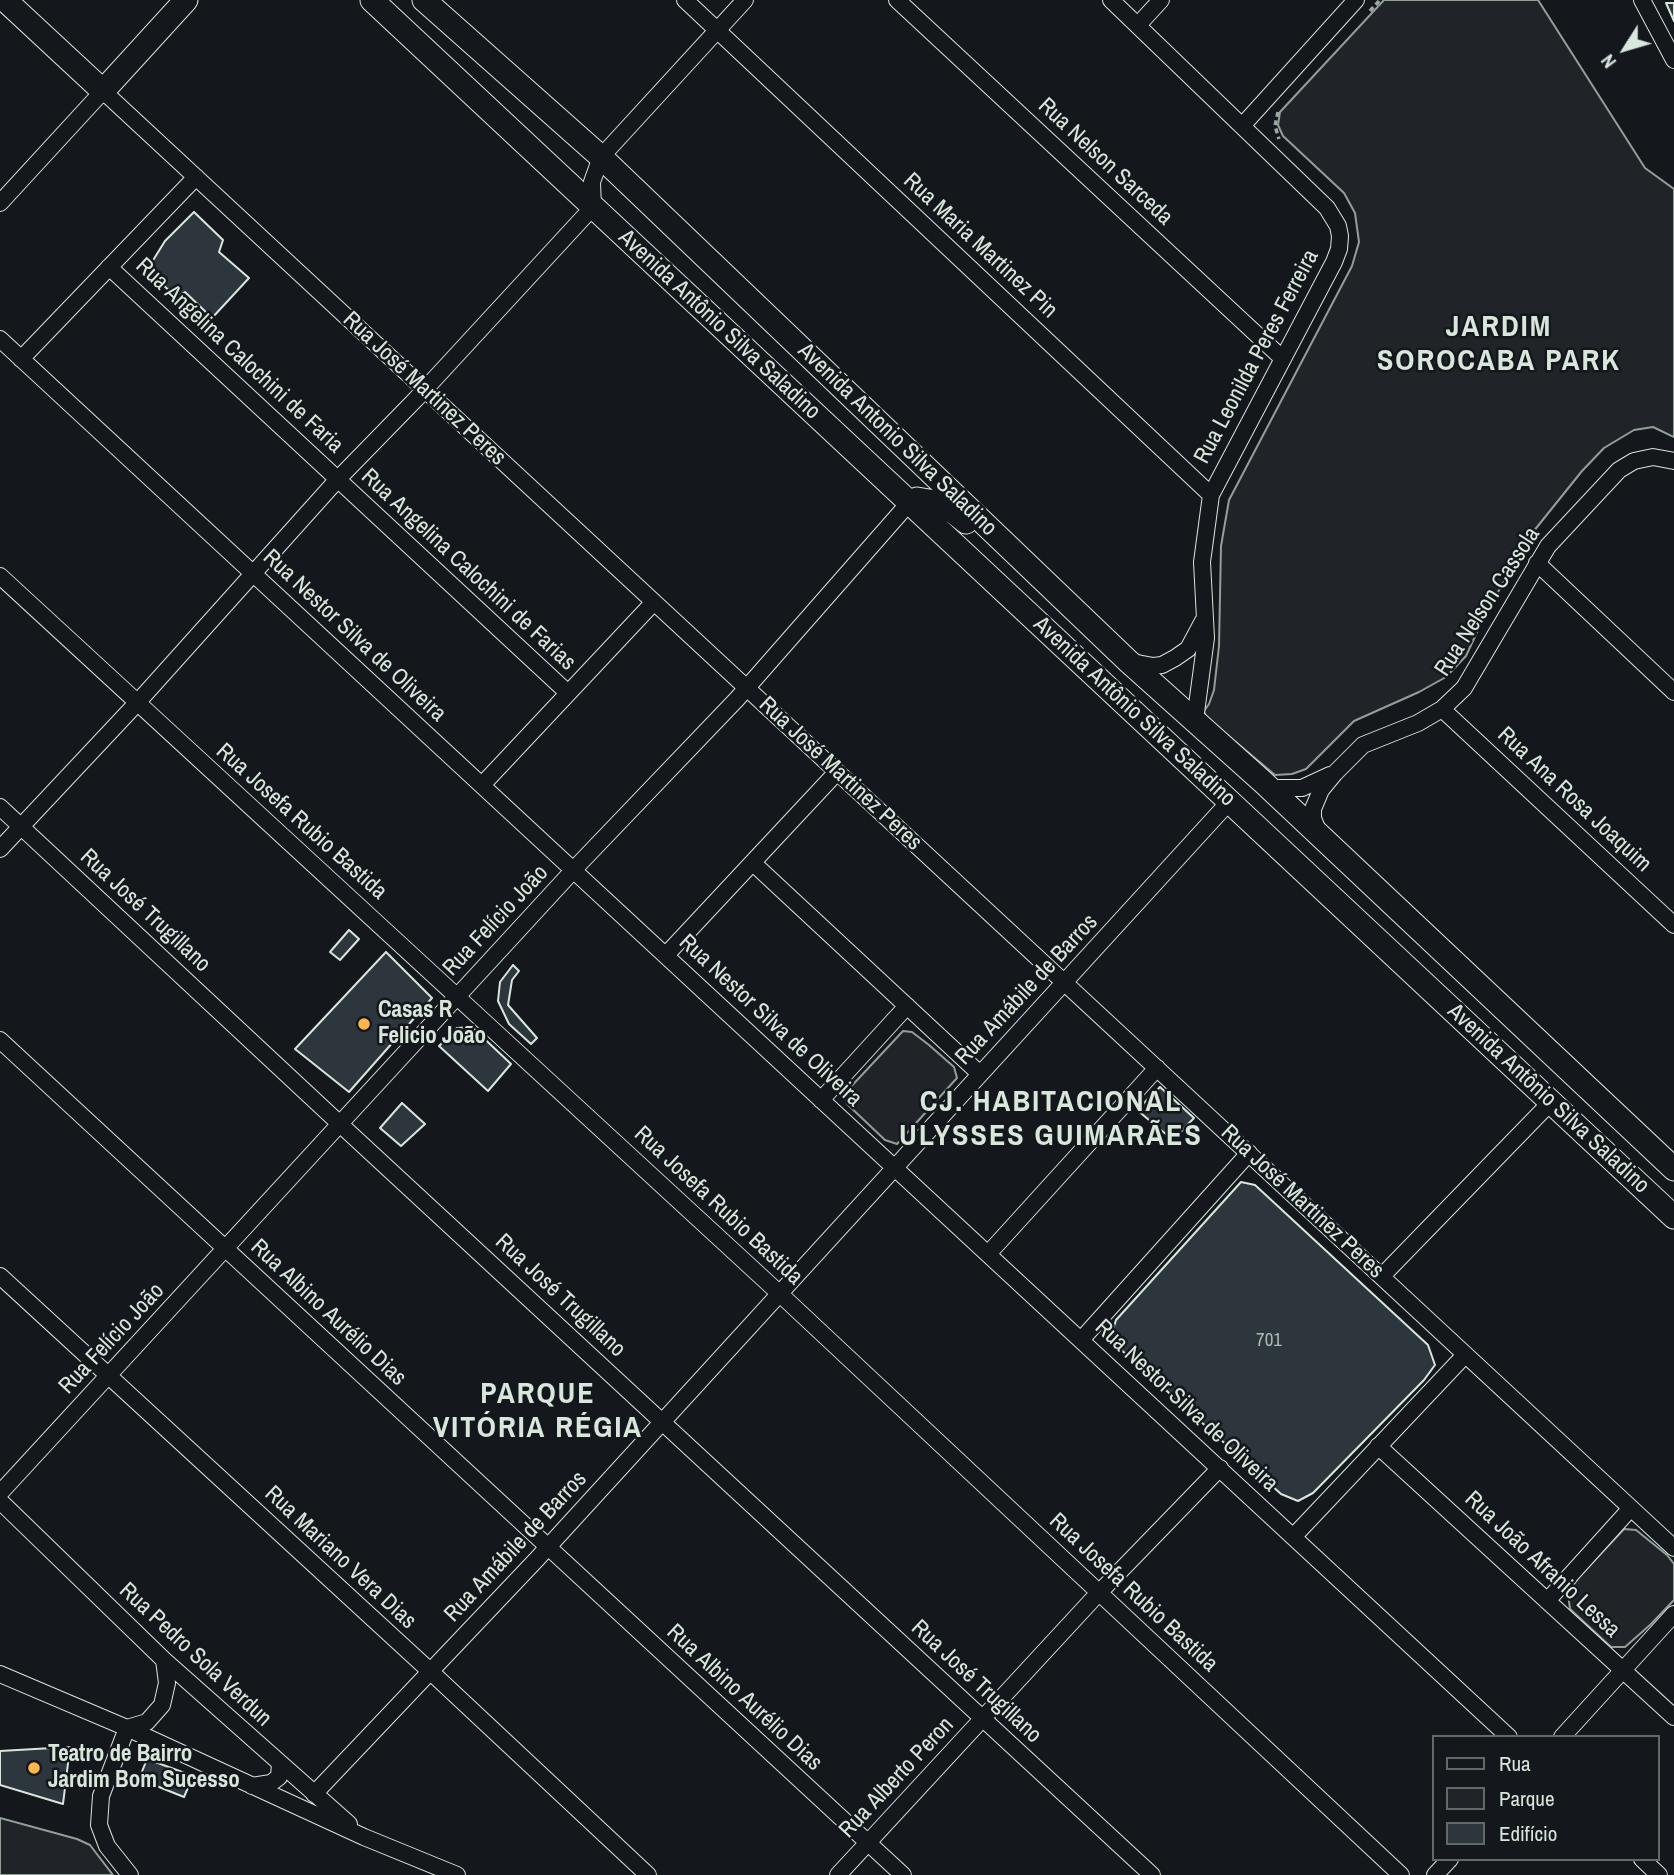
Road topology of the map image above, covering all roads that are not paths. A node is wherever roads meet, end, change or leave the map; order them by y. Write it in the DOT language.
graph roads {
  1 [pos="186,0"];
  2 [pos="372,0"];
  3 [pos="424,0"];
  4 [pos="685,0"];
  5 [pos="746,0"];
  6 [pos="897,0"];
  7 [pos="1111,0"];
  8 [pos="1161,0"];
  9 [pos="1356,0"];
  10 [pos="1642,0"];
  11 [pos="6,9"];
  12 [pos="1138,25"];
  13 [pos="717,31"];
  14 [pos="1674,60"];
  15 [pos="103,91"];
  16 [pos="1242,126"];
  17 [pos="601,157"];
  18 [pos="195,177"];
  19 [pos="0,202"];
  20 [pos="593,207"];
  21 [pos="110,267"];
  22 [pos="0,339"];
  23 [pos="1282,358"];
  24 [pos="21,359"];
  25 [pos="424,390"];
  26 [pos="1674,461"];
  27 [pos="338,479"];
  28 [pos="1211,495"];
  29 [pos="909,503"];
  30 [pos="1537,563"];
  31 [pos="253,573"];
  32 [pos="0,576"];
  33 [pos="654,601"];
  34 [pos="1067,603"];
  35 [pos="1204,619"];
  36 [pos="1128,661"];
  37 [pos="746,687"];
  38 [pos="1674,692"];
  39 [pos="568,694"];
  40 [pos="136,703"];
  41 [pos="1443,709"];
  42 [pos="1195,720"];
  43 [pos="837,772"];
  44 [pos="1335,773"];
  45 [pos="1263,782"];
  46 [pos="482,785"];
  47 [pos="1230,801"];
  48 [pos="0,807"];
  49 [pos="21,826"];
  50 [pos="1322,838"];
  51 [pos="0,849"];
  52 [pos="753,863"];
  53 [pos="573,871"];
  54 [pos="1674,925"];
  55 [pos="666,955"];
  56 [pos="1065,983"];
  57 [pos="458,996"];
  58 [pos="907,1006"];
  59 [pos="0,1040"];
  60 [pos="1157,1068"];
  61 [pos="980,1074"];
  62 [pos="821,1100"];
  63 [pos="1550,1102"];
  64 [pos="341,1125"];
  65 [pos="1249,1153"];
  66 [pos="895,1168"];
  67 [pos="1674,1169"];
  68 [pos="1674,1217"];
  69 [pos="225,1249"];
  70 [pos="988,1254"];
  71 [pos="0,1276"];
  72 [pos="1382,1276"];
  73 [pos="780,1294"];
  74 [pos="1081,1340"];
  75 [pos="1465,1354"];
  76 [pos="108,1376"];
  77 [pos="662,1422"];
  78 [pos="1378,1446"];
  79 [pos="1220,1468"];
  80 [pos="0,1493"];
  81 [pos="0,1501"];
  82 [pos="1631,1508"];
  83 [pos="1293,1537"];
  84 [pos="548,1546"];
  85 [pos="1674,1548"];
  86 [pos="1098,1593"];
  87 [pos="1547,1601"];
  88 [pos="1674,1614"];
  89 [pos="164,1660"];
  90 [pos="1623,1670"];
  91 [pos="431,1672"];
  92 [pos="0,1674"];
  93 [pos="1674,1717"];
  94 [pos="983,1720"];
  95 [pos="127,1728"];
  96 [pos="1507,1735"];
  97 [pos="1564,1735"];
  98 [pos="280,1763"];
  99 [pos="252,1786"];
  100 [pos="314,1794"];
  101 [pos="364,1838"];
  102 [pos="868,1842"];
  103 [pos="1448,1861"];
  104 [pos="1644,1861"];
  105 [pos="632,1867"];
  106 [pos="131,1875"];
  107 [pos="457,1875"];
  108 [pos="648,1875"];
  109 [pos="838,1875"];
  110 [pos="903,1875"];
  111 [pos="1152,1875"];
  112 [pos="1401,1875"];
  113 [pos="1435,1875"];
  114 [pos="1659,1875"];
  1 -- 15 [label="main road"];
  2 -- 20 [label="main road"];
  3 -- 17 [label="main road, Avenida Antonio Silva Saladino"];
  4 -- 13 [label="street, Rua Maria Martinez Pin"];
  5 -- 13 [label="street"];
  6 -- 23 [label="street, Rua Nelson Sarceda"];
  7 -- 12 [label="street, Rua Leonilda Peres Ferreira"];
  8 -- 12 [label="street"];
  9 -- 16 [label="street"];
  10 -- 14 [label="street"];
  11 -- 15 [label="main road, Rua José Martinez Peres"];
  12 -- 16 [label="street, Rua Leonilda Peres Ferreira"];
  13 -- 17 [label="street"];
  13 -- 28 [label="street, Rua Maria Martinez Pin"];
  15 -- 18 [label="street, Rua José Martinez Peres"];
  15 -- 19 [label="street"];
  16 -- 23 [label="street, Rua Leonilda Peres Ferreira"];
  17 -- 20 [label="street"];
  17 -- 34 [label="main road, Avenida Antonio Silva Saladino"];
  18 -- 21 [label="street"];
  18 -- 25 [label="street, Rua José Martinez Peres"];
  20 -- 25 [label="street"];
  20 -- 29 [label="main road, Avenida Antônio Silva Saladino"];
  21 -- 24 [label="street"];
  21 -- 27 [label="street, Rua Angelina Calochini de Faria"];
  22 -- 24 [label="street, Rua Nestor Silva de Oliveira"];
  23 -- 28 [label="street, Rua Leonilda Peres Ferreira"];
  24 -- 31 [label="street, Rua Nestor Silva de Oliveira"];
  25 -- 27 [label="street"];
  25 -- 33 [label="street, Rua José Martinez Peres"];
  26 -- 30 [label="street, Rua Nelson Cassola"];
  27 -- 31 [label="street"];
  27 -- 39 [label="street, Rua Angelina Calochini de Farias"];
  28 -- 35 [label="street, Rua Leonilda Peres Ferreira"];
  29 -- 34 [label="main road"];
  29 -- 37 [label="street, Rua Felício João"];
  29 -- 47 [label="main road, Avenida Antônio Silva Saladino"];
  30 -- 38 [label="street"];
  30 -- 41 [label="street, Rua Nelson Cassola"];
  31 -- 40 [label="street"];
  31 -- 46 [label="street, Rua Nestor Silva de Oliveira"];
  32 -- 40 [label="street, Rua Josefa Rubio Bastida"];
  33 -- 37 [label="street, Rua José Martinez Peres"];
  33 -- 39 [label="street"];
  34 -- 36 [label="main road, Avenida Antonio Silva Saladino"];
  35 -- 36 [label="street"];
  35 -- 42 [label="street, Rua Leonilda Peres Ferreira"];
  36 -- 42 [label="main road, Avenida Antonio Silva Saladino"];
  37 -- 43 [label="street, Rua José Martinez Peres"];
  37 -- 53 [label="street, Rua Felício João"];
  39 -- 46 [label="street"];
  40 -- 49 [label="street"];
  40 -- 57 [label="street, Rua Josefa Rubio Bastida"];
  41 -- 44 [label="street, Rua Nelson Cassola"];
  41 -- 54 [label="street, Rua Ana Rosa Joaquim"];
  42 -- 45 [label="main road, Avenida Antônio Silva Saladino"];
  43 -- 52 [label="street"];
  43 -- 56 [label="street, Rua José Martinez Peres"];
  44 -- 45 [label="street, Rua Nelson Cassola"];
  44 -- 50 [label="street, Rua Nelson Cassola"];
  45 -- 50 [label="main road, Avenida Antônio Silva Saladino"];
  46 -- 53 [label="street, Rua Nestor Silva de Oliveira"];
  47 -- 56 [label="street, Rua Amábile de Barros"];
  47 -- 63 [label="main road, Avenida Antônio Silva Saladino"];
  48 -- 49 [label="street, Rua José Trugillano"];
  49 -- 51 [label="street"];
  49 -- 64 [label="street, Rua José Trugillano"];
  50 -- 67 [label="main road, Avenida Antônio Silva Saladino"];
  52 -- 55 [label="street"];
  52 -- 58 [label="street"];
  53 -- 55 [label="street, Rua Nestor Silva de Oliveira"];
  53 -- 57 [label="street, Rua Felício João"];
  55 -- 62 [label="street, Rua Nestor Silva de Oliveira"];
  56 -- 60 [label="street, Rua José Martinez Peres"];
  56 -- 61 [label="street, Rua Amábile de Barros"];
  57 -- 64 [label="street, Rua Felício João"];
  57 -- 73 [label="street, Rua Josefa Rubio Bastida"];
  58 -- 61 [label="street"];
  58 -- 62 [label="street"];
  59 -- 69 [label="street, Rua Albino Aurélio Dias"];
  60 -- 65 [label="street, Rua José Martinez Peres"];
  60 -- 70 [label="street"];
  61 -- 66 [label="street, Rua Amábile de Barros"];
  62 -- 66 [label="street, Rua Nestor Silva de Oliveira"];
  63 -- 68 [label="main road, Avenida Antônio Silva Saladino"];
  63 -- 72 [label="street"];
  64 -- 69 [label="street, Rua Felício João"];
  64 -- 77 [label="street, Rua José Trugillano"];
  65 -- 72 [label="street, Rua José Martinez Peres"];
  65 -- 74 [label="street"];
  66 -- 70 [label="street, Rua Nestor Silva de Oliveira"];
  66 -- 73 [label="street, Rua Amábile de Barros"];
  69 -- 76 [label="street, Rua Felício João"];
  69 -- 84 [label="street, Rua Albino Aurélio Dias"];
  70 -- 74 [label="street, Rua Nestor Silva de Oliveira"];
  71 -- 76 [label="street, Rua Mariano Vera Dias"];
  72 -- 75 [label="street, Rua José Martinez Peres"];
  73 -- 77 [label="street, Rua Amábile de Barros"];
  73 -- 86 [label="street, Rua Josefa Rubio Bastida"];
  74 -- 79 [label="street, Rua Nestor Silva de Oliveira"];
  75 -- 78 [label="street"];
  75 -- 82 [label="street, Rua José Martinez Peres"];
  76 -- 80 [label="street, Rua Felício João"];
  76 -- 91 [label="street, Rua Mariano Vera Dias"];
  77 -- 84 [label="street, Rua Amábile de Barros"];
  77 -- 94 [label="street, Rua José Trugillano"];
  78 -- 83 [label="street"];
  78 -- 87 [label="street, Rua João Afranio Lessa"];
  79 -- 83 [label="street, Rua Nestor Silva de Oliveira"];
  79 -- 86 [label="street, Rua Alberto Peron"];
  81 -- 89 [label="street, Rua Pedro Sola Verdun"];
  82 -- 85 [label="street, Rua José Martinez Peres"];
  82 -- 87 [label="street"];
  83 -- 96 [label="street, Rua Nestor Silva de Oliveira"];
  84 -- 91 [label="street, Rua Amábile de Barros"];
  84 -- 102 [label="street, Rua Albino Aurélio Dias"];
  86 -- 94 [label="street, Rua Alberto Peron"];
  86 -- 112 [label="street, Rua Josefa Rubio Bastida"];
  87 -- 90 [label="street, Rua João Afranio Lessa"];
  88 -- 90 [label="street"];
  89 -- 95 [label="street"];
  89 -- 98 [label="street, Rua Pedro Sola Verdun"];
  90 -- 93 [label="street, Rua João Afranio Lessa"];
  90 -- 97 [label="street"];
  91 -- 100 [label="street, Rua Amábile de Barros"];
  91 -- 105 [label="street, Rua Mariano Vera Dias"];
  92 -- 95 [label="street"];
  94 -- 102 [label="street, Rua Alberto Peron"];
  94 -- 111 [label="street, Rua José Trugillano"];
  95 -- 99 [label="street"];
  95 -- 106 [label="street"];
  98 -- 99 [label="street"];
  98 -- 100 [label="street, Rua Pedro Sola Verdun"];
  99 -- 101 [label="street"];
  100 -- 101 [label="street, Rua Pedro Sola Verdun"];
  101 -- 107 [label="street"];
  102 -- 109 [label="street, Rua Alberto Peron"];
  102 -- 110 [label="street, Rua Albino Aurélio Dias"];
  103 -- 113 [label="street"];
  104 -- 114 [label="street"];
  105 -- 108 [label="street, Rua Mariano Vera Dias"];
}
